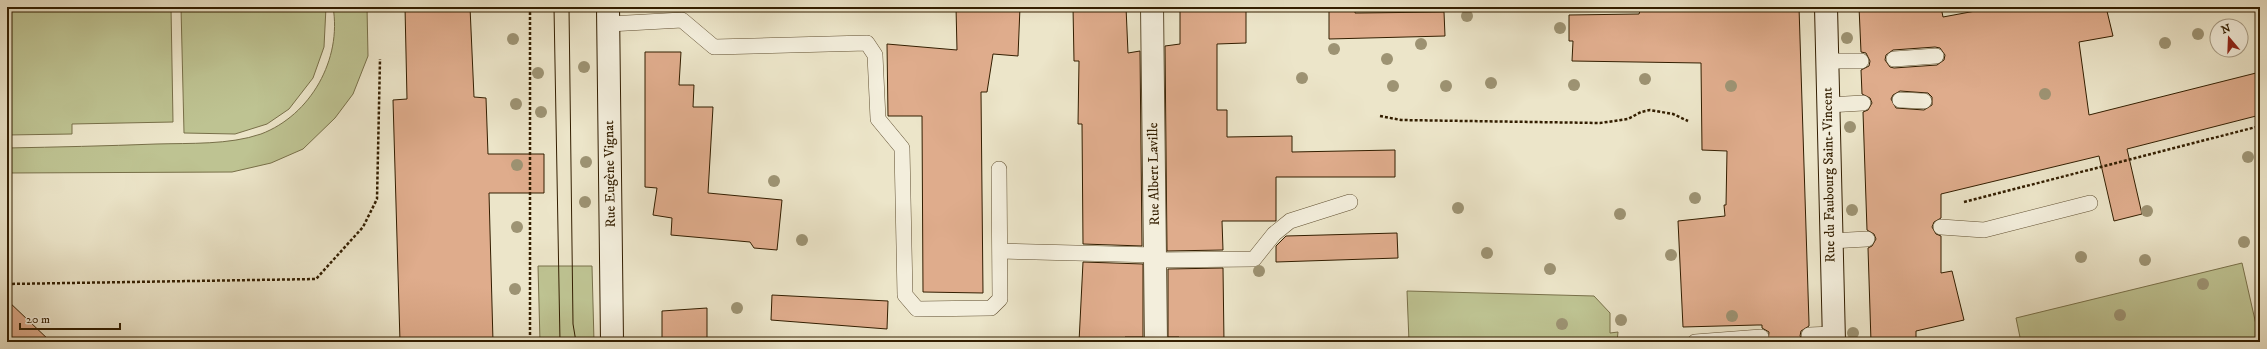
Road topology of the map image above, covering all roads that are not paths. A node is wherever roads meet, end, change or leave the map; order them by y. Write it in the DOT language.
graph roads {
  1 [pos="1152,7"];
  2 [pos="1826,7"];
  3 [pos="608,16"];
  4 [pos="1936,56"];
  5 [pos="1894,59"];
  6 [pos="1826,61"];
  7 [pos="1861,61"];
  8 [pos="1900,100"];
  9 [pos="1924,101"];
  10 [pos="1863,103"];
  11 [pos="1828,105"];
  12 [pos="999,169"];
  13 [pos="1350,202"];
  14 [pos="2090,204"];
  15 [pos="1940,227"];
  16 [pos="1867,239"];
  17 [pos="1830,241"];
  18 [pos="1001,252"];
  19 [pos="1154,257"];
  20 [pos="1808,334"];
  21 [pos="1761,337"];
  22 [pos="1834,338"];
  23 [pos="612,342"];
  24 [pos="1156,342"];
  25 [pos="1695,342"];
  1 -- 19 [label="street, Rue Albert Laville"];
  2 -- 6 [label="street, Rue du Faubourg Saint-Vincent"];
  3 -- 18 [label="lane"];
  3 -- 23 [label="street, Rue Eugène Vignat"];
  4 -- 5 [label="lane"];
  6 -- 7 [label="lane"];
  6 -- 11 [label="street, Rue du Faubourg Saint-Vincent"];
  8 -- 9 [label="lane"];
  10 -- 11 [label="lane"];
  11 -- 17 [label="street, Rue du Faubourg Saint-Vincent"];
  12 -- 18 [label="lane"];
  13 -- 19 [label="lane"];
  14 -- 15 [label="lane"];
  16 -- 17 [label="lane"];
  17 -- 22 [label="street, Rue du Faubourg Saint-Vincent"];
  18 -- 19 [label="lane"];
  19 -- 24 [label="street, Rue Albert Laville"];
  20 -- 22 [label="lane"];
  21 -- 25 [label="lane"];
}
